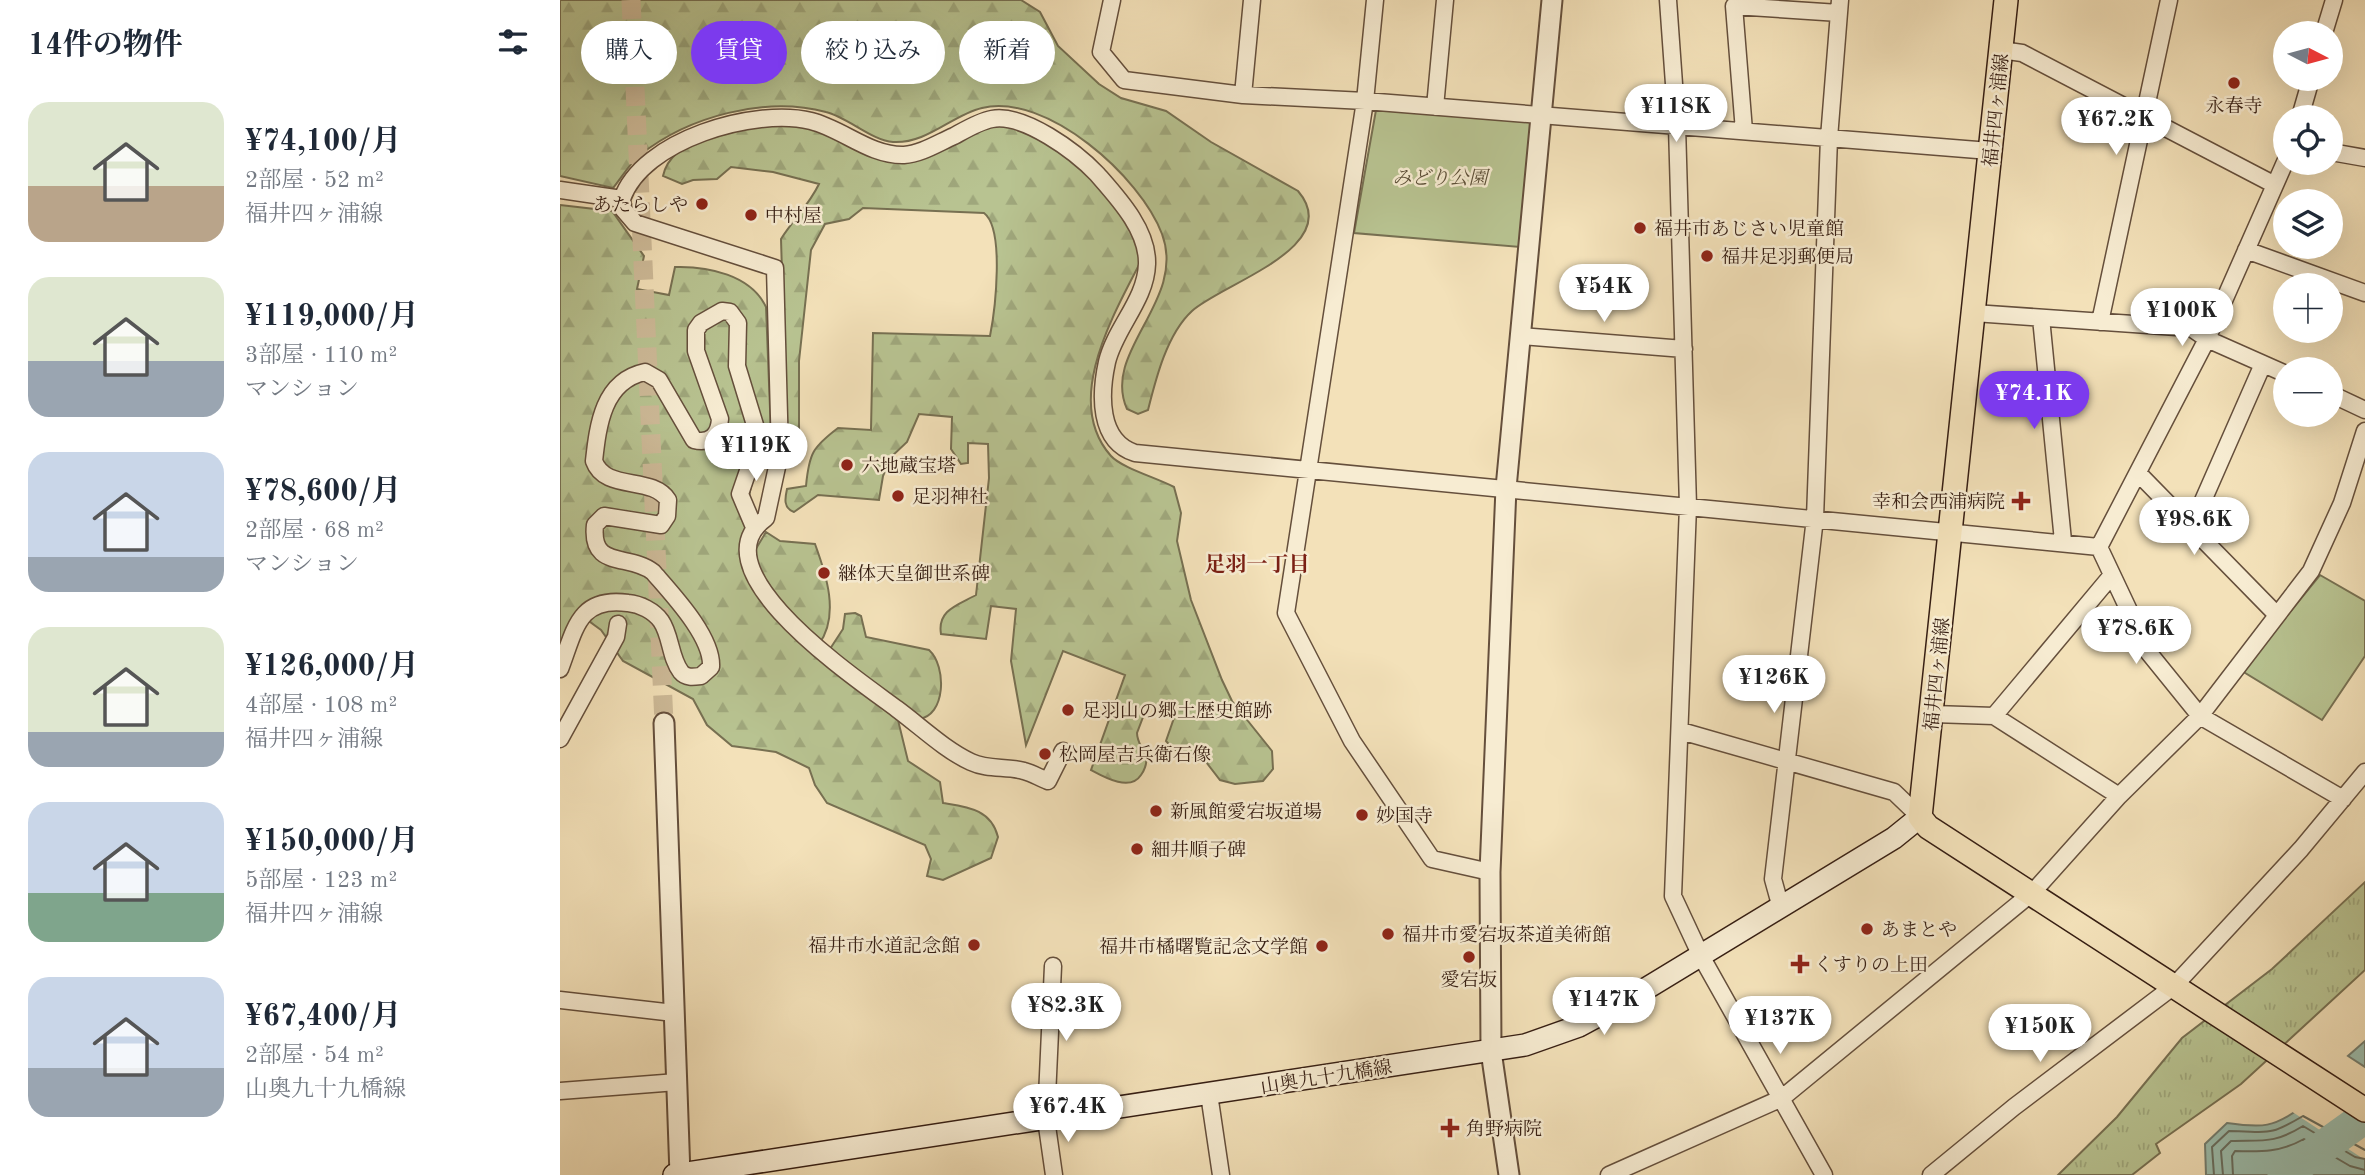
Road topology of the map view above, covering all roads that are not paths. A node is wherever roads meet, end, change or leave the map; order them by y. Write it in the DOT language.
graph roads {
  1 [pos="1112,0"];
  2 [pos="1252,0"];
  3 [pos="1375,0"];
  4 [pos="1445,0"];
  5 [pos="1552,0"];
  6 [pos="1668,0"];
  7 [pos="2006,0"];
  8 [pos="2169,0"];
  9 [pos="2334,0"];
  10 [pos="1840,7"];
  11 [pos="2328,21"];
  12 [pos="2001,50"];
  13 [pos="1243,94"];
  14 [pos="1364,101"];
  15 [pos="1434,107"];
  16 [pos="1544,115"];
  17 [pos="2143,117"];
  18 [pos="1677,126"];
  19 [pos="1744,131"];
  20 [pos="1829,138"];
  21 [pos="1990,151"];
  22 [pos="2343,154"];
  23 [pos="2365,158"];
  24 [pos="2279,175"];
  25 [pos="2275,185"];
  26 [pos="560,190"];
  27 [pos="622,199"];
  28 [pos="2246,250"];
  29 [pos="2365,293"];
  30 [pos="1974,313"];
  31 [pos="2041,318"];
  32 [pos="2100,322"];
  33 [pos="1521,336"];
  34 [pos="2207,339"];
  35 [pos="1684,349"];
  36 [pos="2263,364"];
  37 [pos="2273,368"];
  38 [pos="2343,400"];
  39 [pos="2365,410"];
  40 [pos="2365,431"];
  41 [pos="1309,471"];
  42 [pos="2138,473"];
  43 [pos="1506,488"];
  44 [pos="1688,506"];
  45 [pos="1815,518"];
  46 [pos="754,527"];
  47 [pos="2191,528"];
  48 [pos="1951,531"];
  49 [pos="2063,541"];
  50 [pos="2099,547"];
  51 [pos="2112,575"];
  52 [pos="2277,615"];
  53 [pos="618,624"];
  54 [pos="560,669"];
  55 [pos="1933,715"];
  56 [pos="1994,716"];
  57 [pos="2200,716"];
  58 [pos="664,723"];
  59 [pos="1681,731"];
  60 [pos="560,739"];
  61 [pos="1063,751"];
  62 [pos="1787,759"];
  63 [pos="2365,772"];
  64 [pos="2119,796"];
  65 [pos="2343,799"];
  66 [pos="1920,817"];
  67 [pos="1490,872"];
  68 [pos="2033,892"];
  69 [pos="1781,908"];
  70 [pos="1701,956"];
  71 [pos="1053,966"];
  72 [pos="2180,990"];
  73 [pos="560,1000"];
  74 [pos="674,1013"];
  75 [pos="1492,1051"];
  76 [pos="677,1082"];
  77 [pos="560,1091"];
  78 [pos="1209,1094"];
  79 [pos="1782,1098"];
  80 [pos="2365,1110"];
  81 [pos="1046,1119"];
  82 [pos="674,1175"];
  83 [pos="680,1175"];
  84 [pos="1054,1175"];
  85 [pos="1221,1175"];
  86 [pos="1509,1175"];
  87 [pos="1609,1175"];
  88 [pos="1823,1175"];
  89 [pos="1931,1175"];
  1 -- 13 [label="street"];
  2 -- 13 [label="street"];
  3 -- 14 [label="street"];
  4 -- 15 [label="street"];
  5 -- 16 [label="street"];
  6 -- 18 [label="street"];
  7 -- 12 [label="main road, 福井四ヶ浦線"];
  8 -- 17 [label="street"];
  9 -- 11 [label="street"];
  10 -- 19 [label="street"];
  10 -- 20 [label="street"];
  12 -- 17 [label="street"];
  12 -- 21 [label="main road, 福井四ヶ浦線"];
  13 -- 14 [label="street"];
  14 -- 15 [label="street"];
  14 -- 41 [label="street"];
  15 -- 16 [label="street"];
  16 -- 18 [label="street"];
  16 -- 33 [label="street"];
  17 -- 25 [label="street"];
  17 -- 32 [label="street"];
  18 -- 19 [label="street"];
  18 -- 35 [label="street"];
  19 -- 20 [label="street"];
  20 -- 21 [label="street"];
  20 -- 45 [label="street"];
  21 -- 30 [label="main road, 福井四ヶ浦線"];
  22 -- 23 [label="street"];
  24 -- 25 [label="street"];
  25 -- 28 [label="street"];
  26 -- 27 [label="street"];
  27 -- 41 [label="street"];
  27 -- 46 [label="street"];
  28 -- 29 [label="street"];
  28 -- 34 [label="street"];
  30 -- 31 [label="street"];
  30 -- 48 [label="main road, 福井四ヶ浦線"];
  31 -- 32 [label="street"];
  31 -- 49 [label="street"];
  32 -- 34 [label="street"];
  33 -- 35 [label="street"];
  33 -- 43 [label="street"];
  34 -- 36 [label="street"];
  34 -- 42 [label="street"];
  35 -- 44 [label="street"];
  36 -- 37 [label="street"];
  36 -- 47 [label="street"];
  38 -- 39 [label="street"];
  40 -- 52 [label="street"];
  41 -- 43 [label="street"];
  41 -- 67 [label="street"];
  42 -- 47 [label="street"];
  42 -- 50 [label="street"];
  43 -- 44 [label="street"];
  43 -- 67 [label="street"];
  44 -- 45 [label="street"];
  44 -- 59 [label="street"];
  45 -- 48 [label="street"];
  45 -- 62 [label="street"];
  46 -- 54 [label="street"];
  46 -- 61 [label="street"];
  47 -- 52 [label="street"];
  48 -- 49 [label="street"];
  48 -- 55 [label="main road, 福井四ヶ浦線"];
  49 -- 50 [label="street"];
  50 -- 51 [label="street"];
  51 -- 56 [label="street"];
  51 -- 57 [label="street"];
  52 -- 57 [label="street"];
  53 -- 60 [label="street"];
  55 -- 56 [label="street"];
  55 -- 66 [label="main road, 福井四ヶ浦線"];
  56 -- 64 [label="street"];
  57 -- 64 [label="street"];
  57 -- 65 [label="street"];
  58 -- 74 [label="street"];
  59 -- 62 [label="street"];
  59 -- 70 [label="street"];
  62 -- 66 [label="street"];
  62 -- 69 [label="street"];
  63 -- 65 [label="street"];
  64 -- 68 [label="street"];
  65 -- 72 [label="street"];
  66 -- 68 [label="main road"];
  66 -- 69 [label="main road, 山奥九十九橋線"];
  67 -- 75 [label="street"];
  68 -- 72 [label="main road"];
  68 -- 79 [label="street"];
  69 -- 70 [label="main road, 山奥九十九橋線"];
  70 -- 75 [label="main road, 山奥九十九橋線"];
  70 -- 79 [label="street"];
  71 -- 81 [label="street"];
  72 -- 80 [label="main road"];
  72 -- 89 [label="street"];
  73 -- 74 [label="street"];
  74 -- 76 [label="street"];
  75 -- 78 [label="main road, 山奥九十九橋線"];
  75 -- 86 [label="street"];
  76 -- 77 [label="street"];
  76 -- 83 [label="street"];
  78 -- 81 [label="main road, 山奥九十九橋線"];
  78 -- 85 [label="street"];
  79 -- 87 [label="street"];
  79 -- 88 [label="street"];
  81 -- 83 [label="main road, 山奥九十九橋線"];
  81 -- 84 [label="street"];
  82 -- 83 [label="main road, 山奥九十九橋線"];
}
